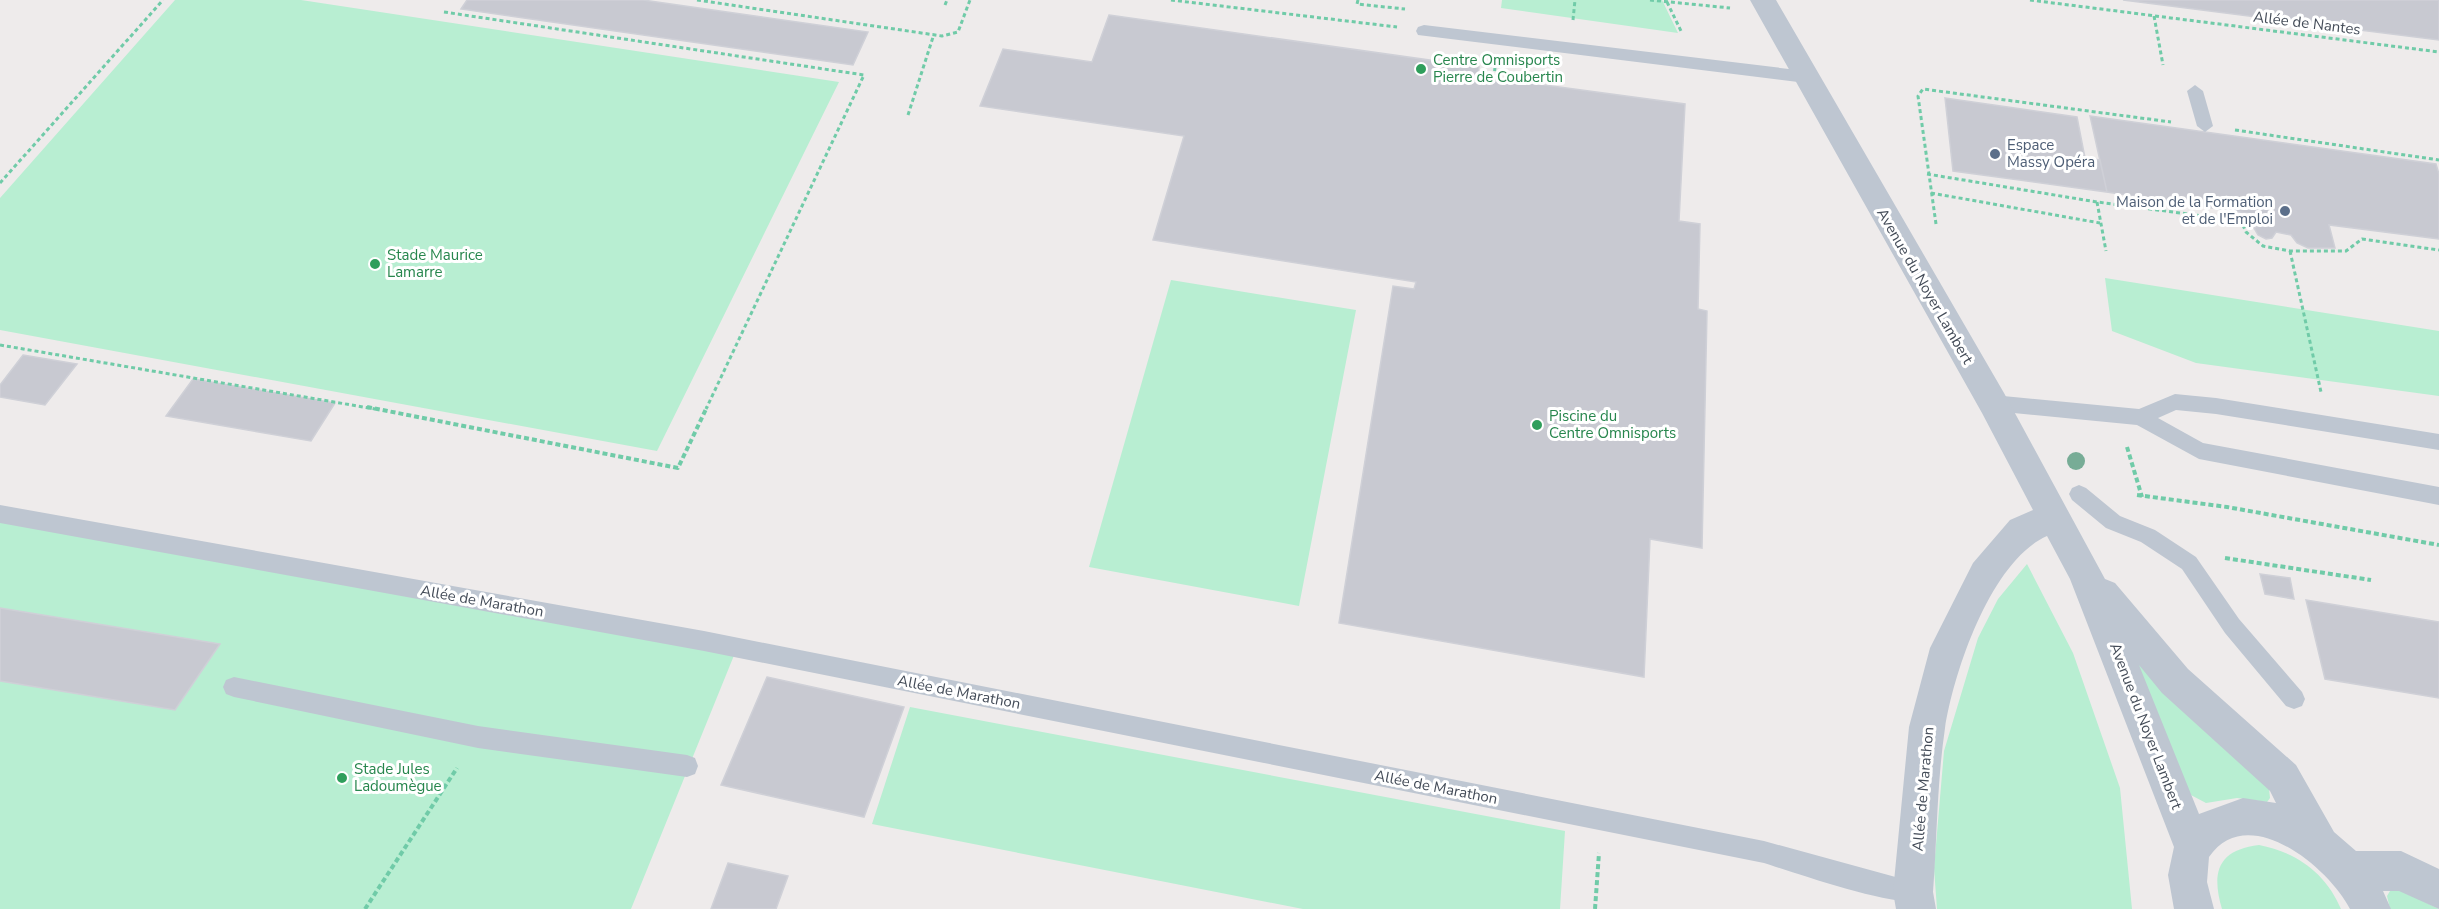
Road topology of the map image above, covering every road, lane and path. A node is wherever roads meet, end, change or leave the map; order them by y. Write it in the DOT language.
graph roads {
  1 [pos="163,0"];
  2 [pos="697,0"];
  3 [pos="970,0"];
  4 [pos="1171,0"];
  5 [pos="1358,0"];
  6 [pos="1650,0"];
  7 [pos="2030,0"];
  8 [pos="1667,1"];
  9 [pos="1766,5"];
  10 [pos="444,12"];
  11 [pos="2154,16"];
  12 [pos="1424,31"];
  13 [pos="934,34"];
  14 [pos="1686,42"];
  15 [pos="2439,52"];
  16 [pos="2163,65"];
  17 [pos="1806,77"];
  18 [pos="2195,91"];
  19 [pos="1918,96"];
  20 [pos="908,115"];
  21 [pos="2205,126"];
  22 [pos="1927,174"];
  23 [pos="0,183"];
  24 [pos="1932,193"];
  25 [pos="2097,202"];
  26 [pos="2100,223"];
  27 [pos="1936,228"];
  28 [pos="2439,250"];
  29 [pos="2106,251"];
  30 [pos="2290,251"];
  31 [pos="0,345"];
  32 [pos="1993,403"];
  33 [pos="2117,414"];
  34 [pos="2140,417"];
  35 [pos="2328,425"];
  36 [pos="2439,442"];
  37 [pos="2141,495"];
  38 [pos="2439,496"];
  39 [pos="2067,505"];
  40 [pos="0,514"];
  41 [pos="2148,536"];
  42 [pos="2439,545"];
  43 [pos="2171,550"];
  44 [pos="2085,573"];
  45 [pos="2371,580"];
  46 [pos="234,687"];
  47 [pos="2294,699"];
  48 [pos="478,737"];
  49 [pos="687,766"];
  50 [pos="1602,819"];
  51 [pos="2319,842"];
  52 [pos="2193,847"];
  53 [pos="2349,871"];
  54 [pos="2439,891"];
  55 [pos="1915,900"];
  56 [pos="365,909"];
  57 [pos="1595,909"];
  58 [pos="2194,909"];
  59 [pos="2371,909"];
  1 -- 23 [label="path"];
  2 -- 13 [label="path"];
  3 -- 13 [label="path"];
  4 -- 12 [label="path"];
  5 -- 12 [label="path"];
  6 -- 8 [label="path"];
  7 -- 11 [label="path, Allée de Nantes"];
  8 -- 9 [label="path"];
  8 -- 14 [label="path"];
  9 -- 17 [label="street, Avenue du Noyer Lambert"];
  10 -- 31 [label="path"];
  11 -- 15 [label="path, Allée de Nantes"];
  11 -- 16 [label="path"];
  12 -- 17 [label="lane"];
  13 -- 20 [label="path"];
  17 -- 32 [label="street, Avenue du Noyer Lambert"];
  18 -- 21 [label="lane"];
  19 -- 22 [label="path"];
  22 -- 24 [label="path"];
  22 -- 25 [label="path"];
  24 -- 26 [label="path"];
  24 -- 27 [label="path"];
  25 -- 26 [label="path"];
  25 -- 30 [label="path"];
  26 -- 29 [label="path"];
  28 -- 30 [label="path"];
  30 -- 35 [label="path"];
  32 -- 33 [label="lane"];
  32 -- 39 [label="street, Avenue du Noyer Lambert"];
  33 -- 34 [label="lane"];
  33 -- 37 [label="path"];
  34 -- 35 [label="lane"];
  34 -- 38 [label="lane"];
  35 -- 36 [label="lane"];
  37 -- 39 [label="path"];
  37 -- 41 [label="path"];
  37 -- 42 [label="path"];
  39 -- 41 [label="lane"];
  39 -- 44 [label="street, Avenue du Noyer Lambert"];
  39 -- 55 [label="street, Allée de Marathon"];
  40 -- 50 [label="lane, Allée de Marathon"];
  41 -- 43 [label="lane"];
  43 -- 45 [label="path"];
  43 -- 47 [label="lane"];
  44 -- 51 [label="street, Avenue du Noyer Lambert"];
  44 -- 52 [label="street, Avenue du Noyer Lambert"];
  46 -- 48 [label="lane"];
  48 -- 49 [label="lane"];
  48 -- 56 [label="path"];
  50 -- 55 [label="lane, Allée de Marathon"];
  50 -- 57 [label="path"];
  51 -- 52 [label="street"];
  51 -- 53 [label="street"];
  52 -- 58 [label="street"];
  53 -- 54 [label="street"];
  53 -- 59 [label="street"];
}
